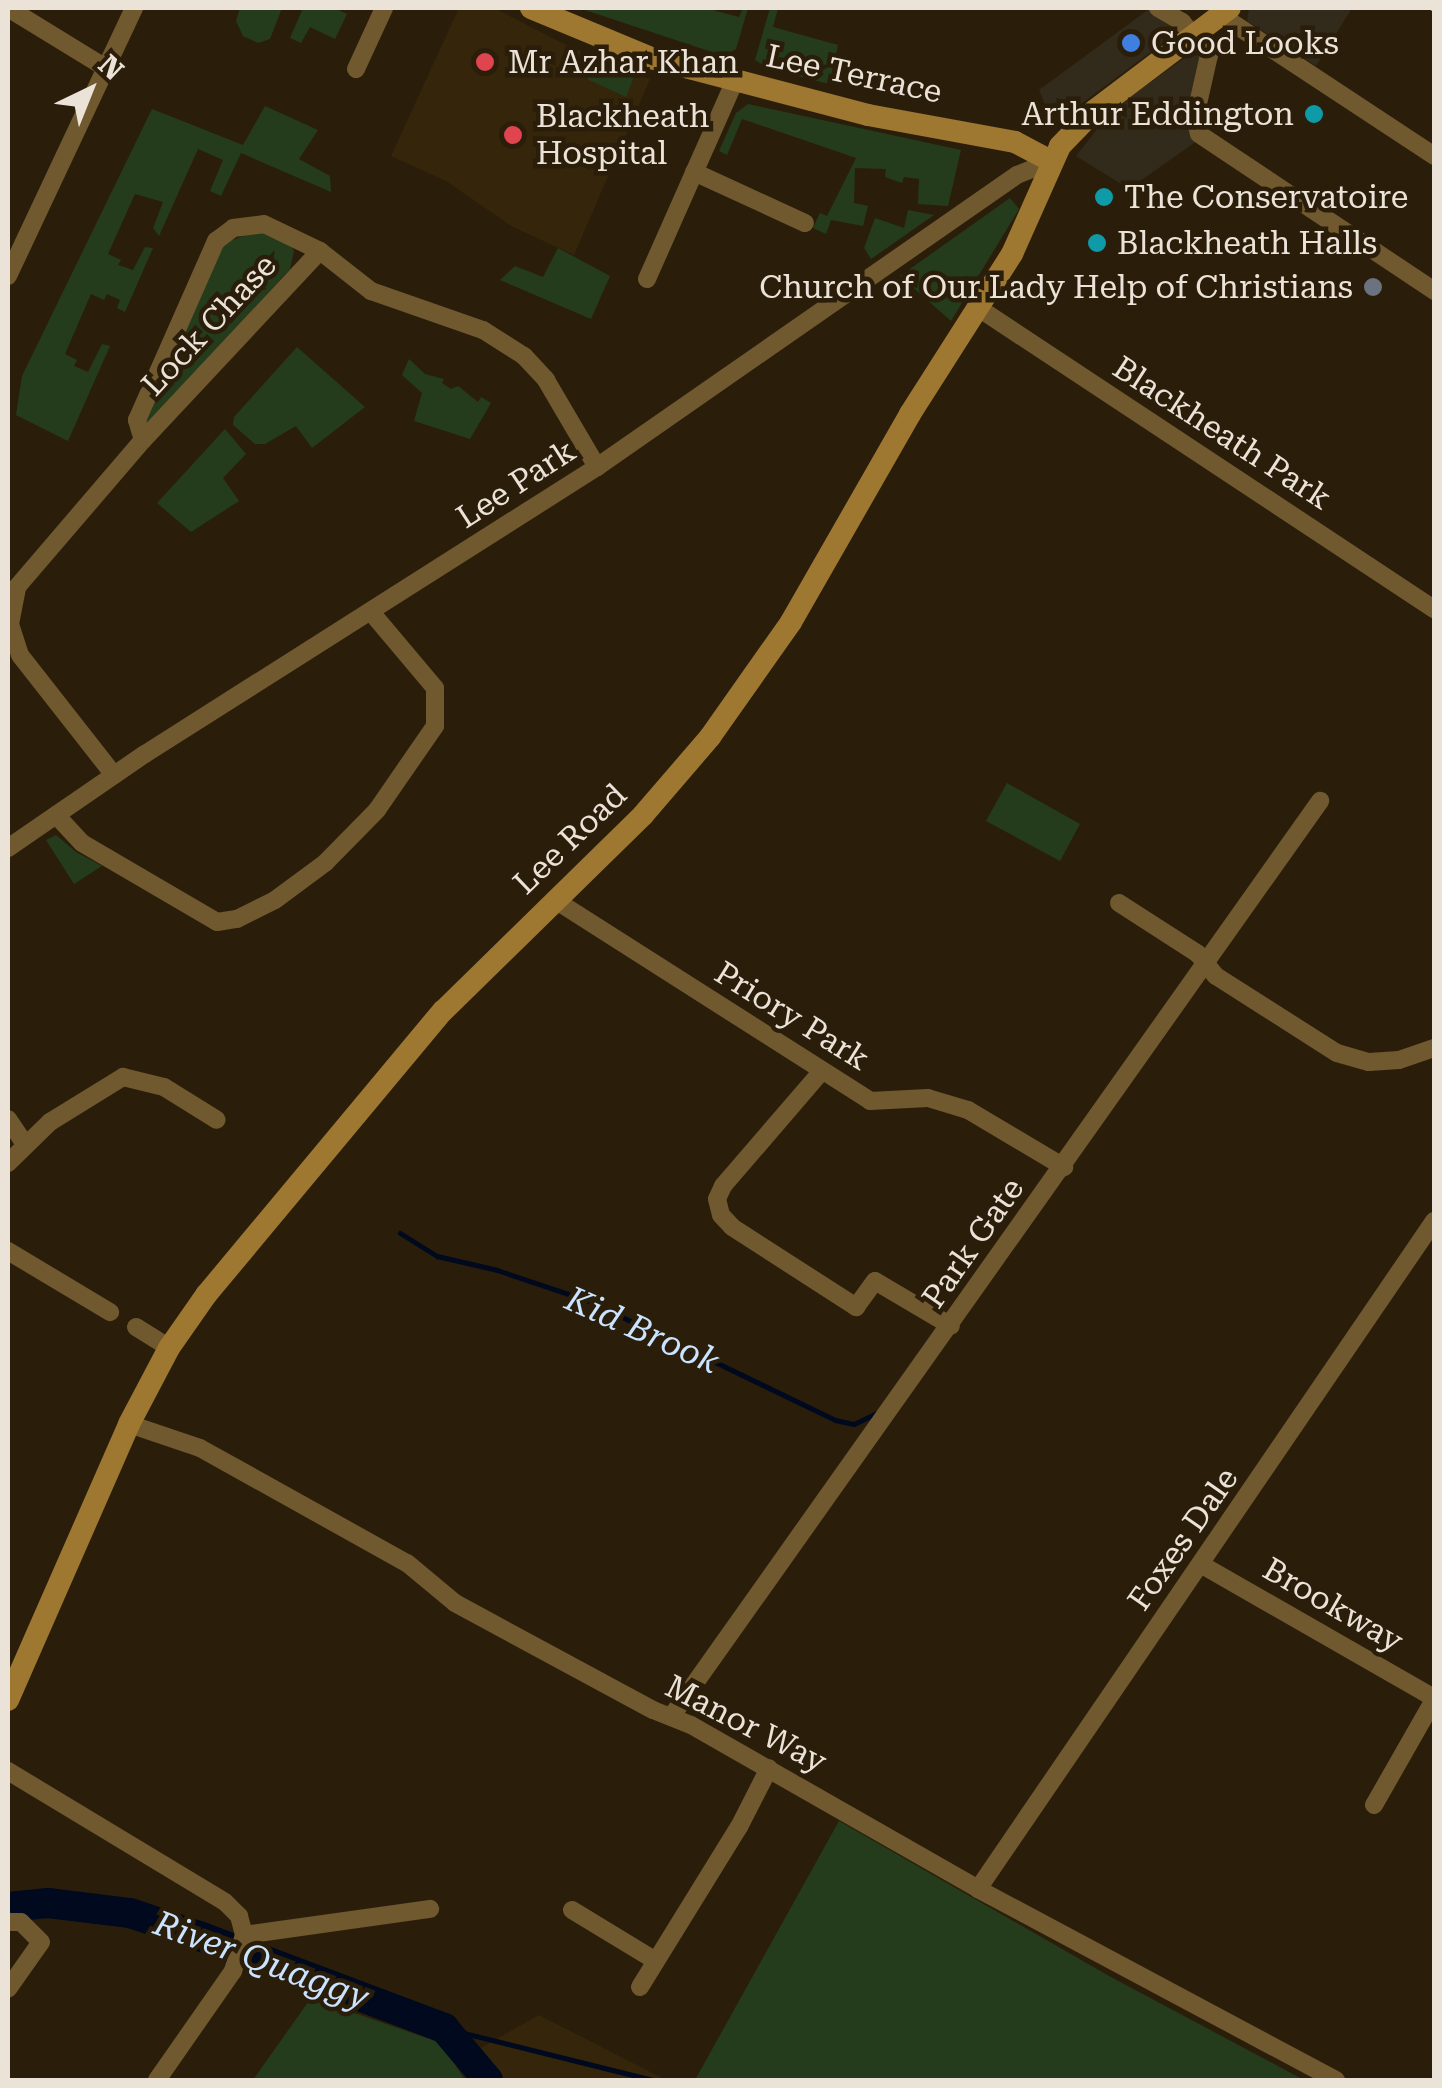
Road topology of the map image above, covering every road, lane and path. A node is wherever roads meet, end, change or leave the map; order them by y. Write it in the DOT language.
graph roads {
  1 [pos="8,8"];
  2 [pos="134,8"];
  3 [pos="384,8"];
  4 [pos="531,8"];
  5 [pos="1158,8"];
  6 [pos="1226,12"];
  7 [pos="1195,37"];
  8 [pos="106,68"];
  9 [pos="356,70"];
  10 [pos="735,80"];
  11 [pos="1434,156"];
  12 [pos="1052,160"];
  13 [pos="694,172"];
  14 [pos="805,222"];
  15 [pos="320,251"];
  16 [pos="8,276"];
  17 [pos="648,279"];
  18 [pos="1434,291"];
  19 [pos="977,307"];
  20 [pos="143,440"];
  21 [pos="597,467"];
  22 [pos="1434,609"];
  23 [pos="371,612"];
  24 [pos="114,775"];
  25 [pos="1320,801"];
  26 [pos="56,815"];
  27 [pos="8,848"];
  28 [pos="556,900"];
  29 [pos="1119,903"];
  30 [pos="1206,963"];
  31 [pos="1434,1048"];
  32 [pos="821,1072"];
  33 [pos="8,1119"];
  34 [pos="217,1120"];
  35 [pos="25,1144"];
  36 [pos="8,1163"];
  37 [pos="1064,1168"];
  38 [pos="1434,1221"];
  39 [pos="8,1251"];
  40 [pos="110,1312"];
  41 [pos="951,1326"];
  42 [pos="136,1327"];
  43 [pos="169,1348"];
  44 [pos="129,1424"];
  45 [pos="1202,1565"];
  46 [pos="1434,1699"];
  47 [pos="8,1700"];
  48 [pos="671,1717"];
  49 [pos="769,1768"];
  50 [pos="8,1770"];
  51 [pos="1374,1805"];
  52 [pos="978,1890"];
  53 [pos="430,1909"];
  54 [pos="572,1910"];
  55 [pos="8,1922"];
  56 [pos="244,1935"];
  57 [pos="656,1961"];
  58 [pos="640,1987"];
  59 [pos="8,1989"];
  60 [pos="157,2080"];
  61 [pos="1336,2080"];
  1 -- 8 [label="street"];
  2 -- 8 [label="street"];
  3 -- 9 [label="street"];
  4 -- 10 [label="main road, Lee Terrace"];
  5 -- 7 [label="street"];
  6 -- 7 [label="main road, Lee Road"];
  6 -- 11 [label="street"];
  7 -- 12 [label="main road, Lee Road"];
  7 -- 18 [label="street"];
  8 -- 16 [label="street"];
  10 -- 12 [label="main road, Lee Terrace"];
  10 -- 13 [label="street"];
  12 -- 19 [label="main road, Lee Road"];
  12 -- 21 [label="street, Lee Park"];
  13 -- 14 [label="street"];
  13 -- 17 [label="street"];
  15 -- 20 [label="street, Lock Chase"];
  15 -- 20 [label="street, Lock Chase"];
  15 -- 21 [label="street, Lock Chase"];
  19 -- 22 [label="street, Blackheath Park"];
  19 -- 28 [label="main road, Lee Road"];
  20 -- 24 [label="street, Lock Chase"];
  21 -- 23 [label="street, Lee Park"];
  23 -- 24 [label="street, Lee Park"];
  23 -- 26 [label="street"];
  24 -- 26 [label="street, Lee Park"];
  25 -- 30 [label="street, Park Gate"];
  26 -- 27 [label="street, Lee Park"];
  28 -- 32 [label="street, Priory Park"];
  28 -- 43 [label="main road, Lee Road"];
  29 -- 30 [label="street"];
  30 -- 31 [label="street"];
  30 -- 37 [label="street, Park Gate"];
  32 -- 37 [label="street, Priory Park"];
  32 -- 41 [label="street"];
  33 -- 35 [label="street"];
  34 -- 35 [label="street"];
  35 -- 36 [label="street"];
  37 -- 41 [label="street, Park Gate"];
  38 -- 45 [label="street, Foxes Dale"];
  39 -- 40 [label="street"];
  41 -- 48 [label="street, Park Gate"];
  42 -- 43 [label="street"];
  43 -- 44 [label="main road, Lee Road"];
  44 -- 47 [label="main road, Lee Road"];
  44 -- 48 [label="street, Manor Way"];
  45 -- 46 [label="street, Brookway"];
  45 -- 52 [label="street, Foxes Dale"];
  46 -- 51 [label="street, Brookway"];
  48 -- 49 [label="street, Manor Way"];
  49 -- 52 [label="street, Manor Way"];
  49 -- 57 [label="street"];
  50 -- 56 [label="street"];
  52 -- 61 [label="street, Manor Way"];
  53 -- 56 [label="street"];
  54 -- 57 [label="street"];
  55 -- 59 [label="street"];
  56 -- 60 [label="street"];
  57 -- 58 [label="street"];
}
